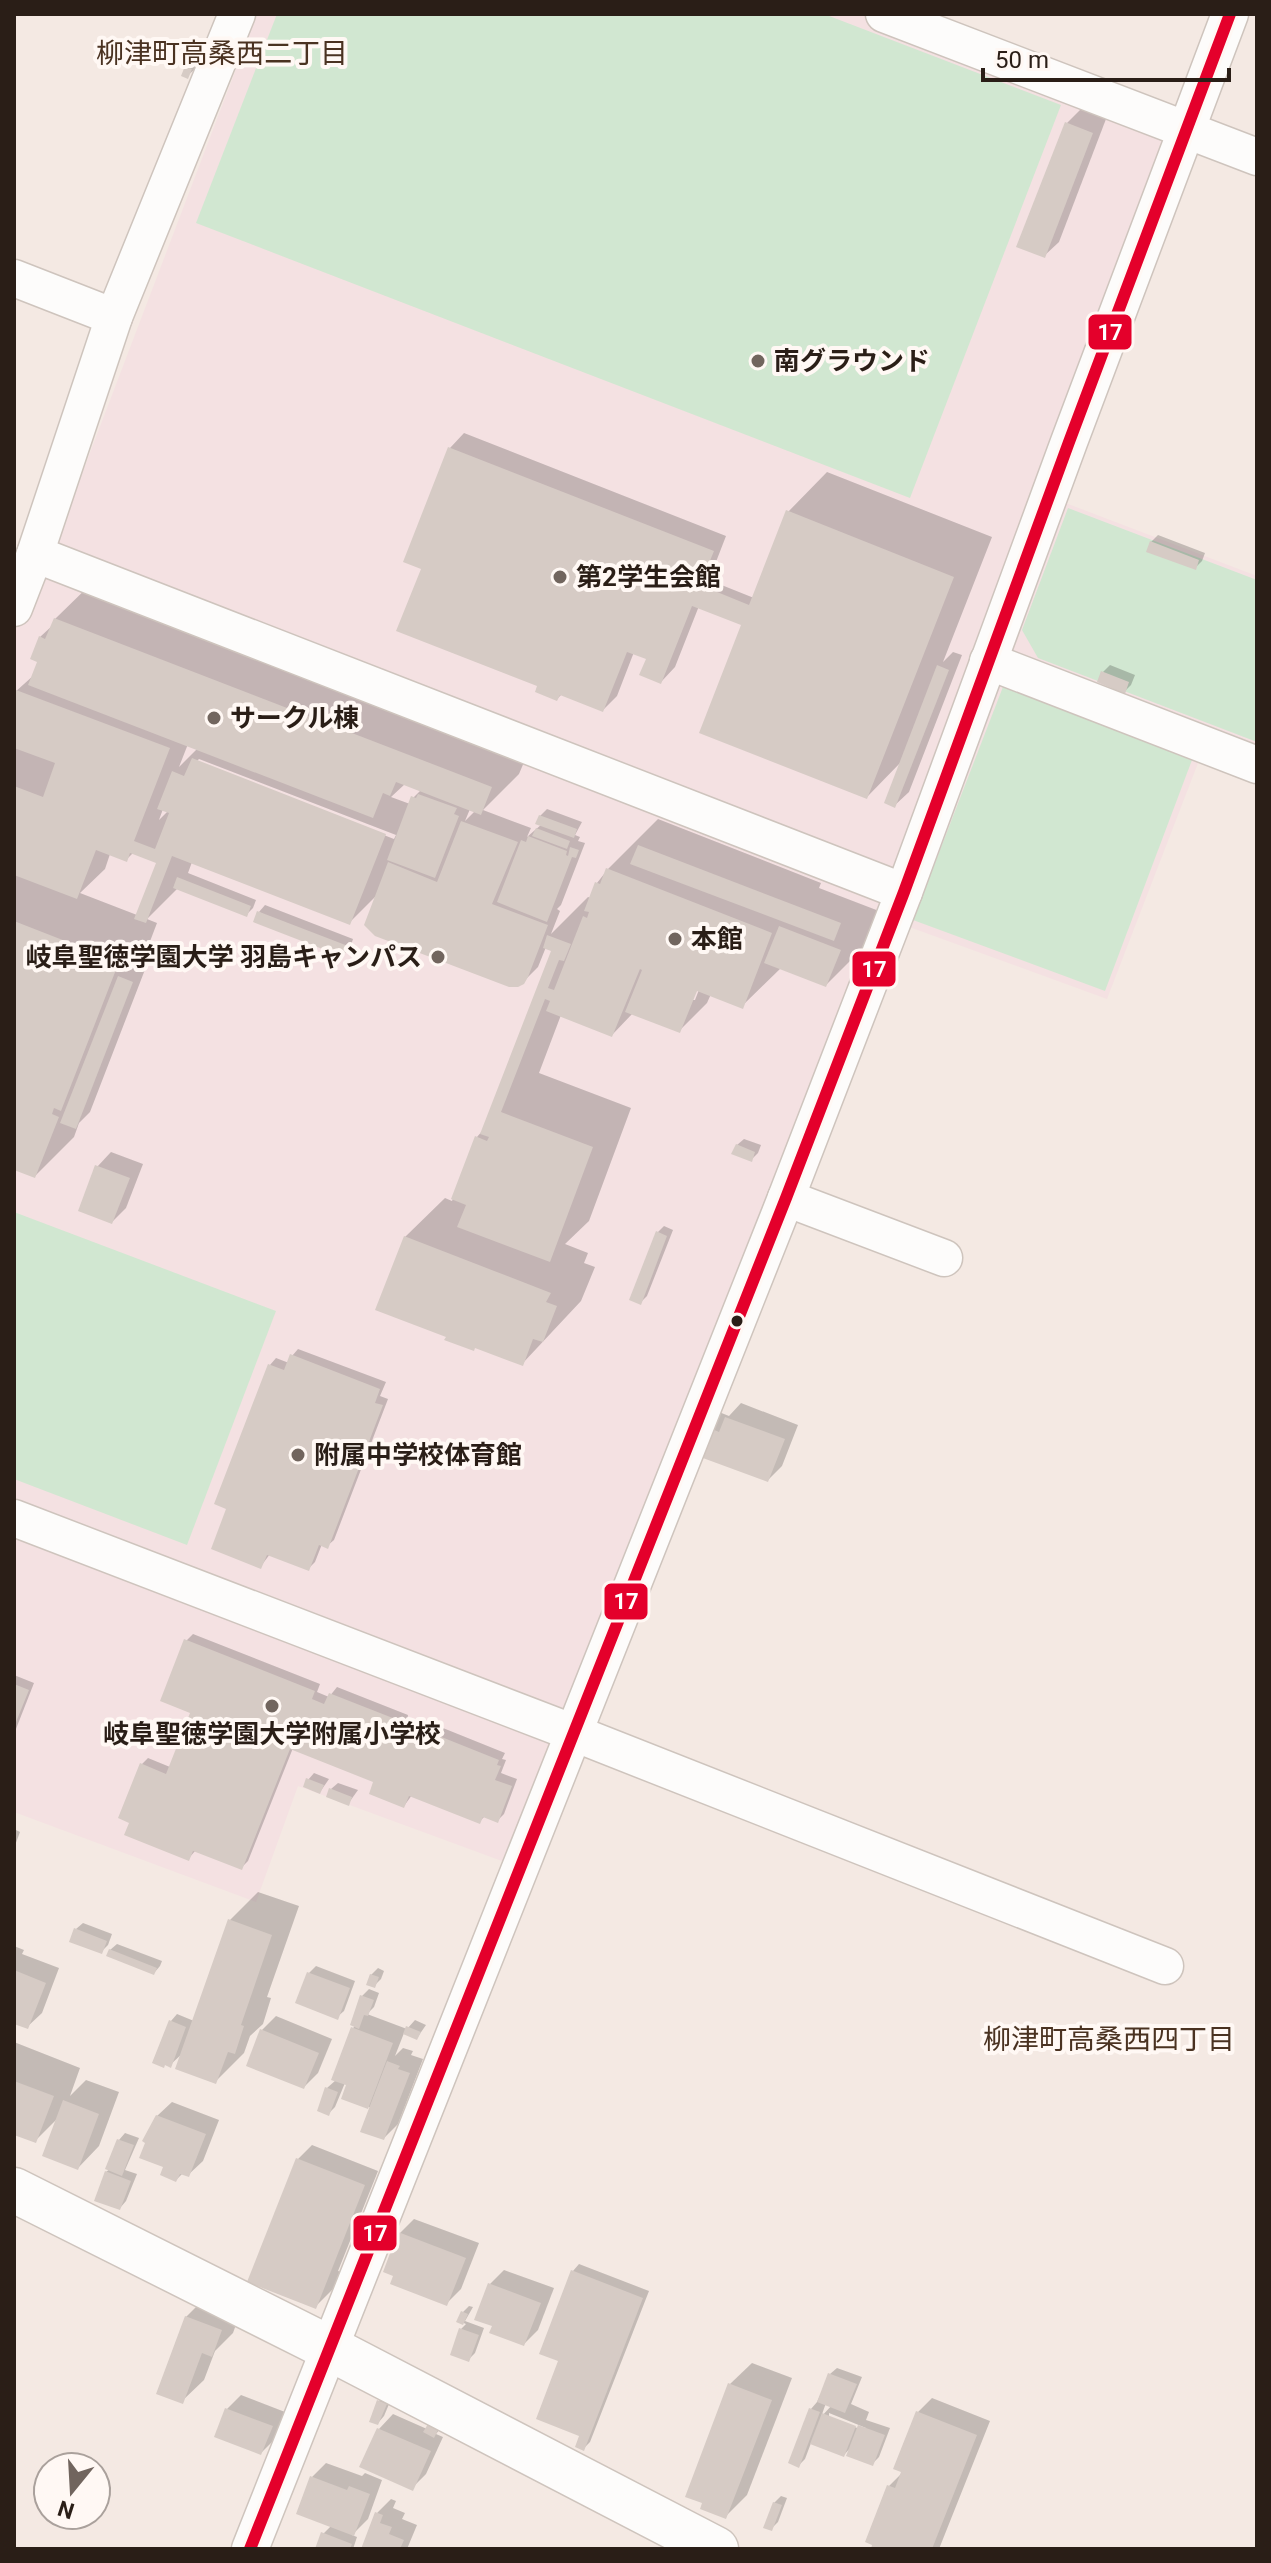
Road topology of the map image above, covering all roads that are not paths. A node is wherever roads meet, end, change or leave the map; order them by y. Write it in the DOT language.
graph roads {
  1 [pos="237,14"];
  2 [pos="884,14"];
  3 [pos="1230,14"];
  4 [pos="1188,130"];
  5 [pos="1257,157"];
  6 [pos="14,278"];
  7 [pos="114,317"];
  8 [pos="35,554"];
  9 [pos="14,608"];
  10 [pos="988,661"];
  11 [pos="1257,765"];
  12 [pos="904,892"];
  13 [pos="786,1198"];
  14 [pos="944,1258"];
  15 [pos="14,1518"];
  16 [pos="574,1733"];
  17 [pos="1165,1966"];
  18 [pos="14,2190"];
  19 [pos="331,2349"];
  20 [pos="250,2549"];
  21 [pos="716,2549"];
  1 -- 7 [label="street"];
  2 -- 4 [label="street"];
  3 -- 4 [label="street"];
  4 -- 5 [label="street"];
  4 -- 10 [label="street"];
  6 -- 7 [label="street"];
  7 -- 8 [label="street"];
  8 -- 9 [label="street"];
  8 -- 12 [label="street"];
  10 -- 11 [label="street"];
  10 -- 12 [label="street"];
  12 -- 13 [label="street"];
  13 -- 14 [label="street"];
  13 -- 16 [label="street"];
  15 -- 16 [label="street"];
  16 -- 17 [label="street"];
  16 -- 19 [label="street"];
  18 -- 19 [label="street"];
  19 -- 20 [label="street"];
  19 -- 21 [label="street"];
}
